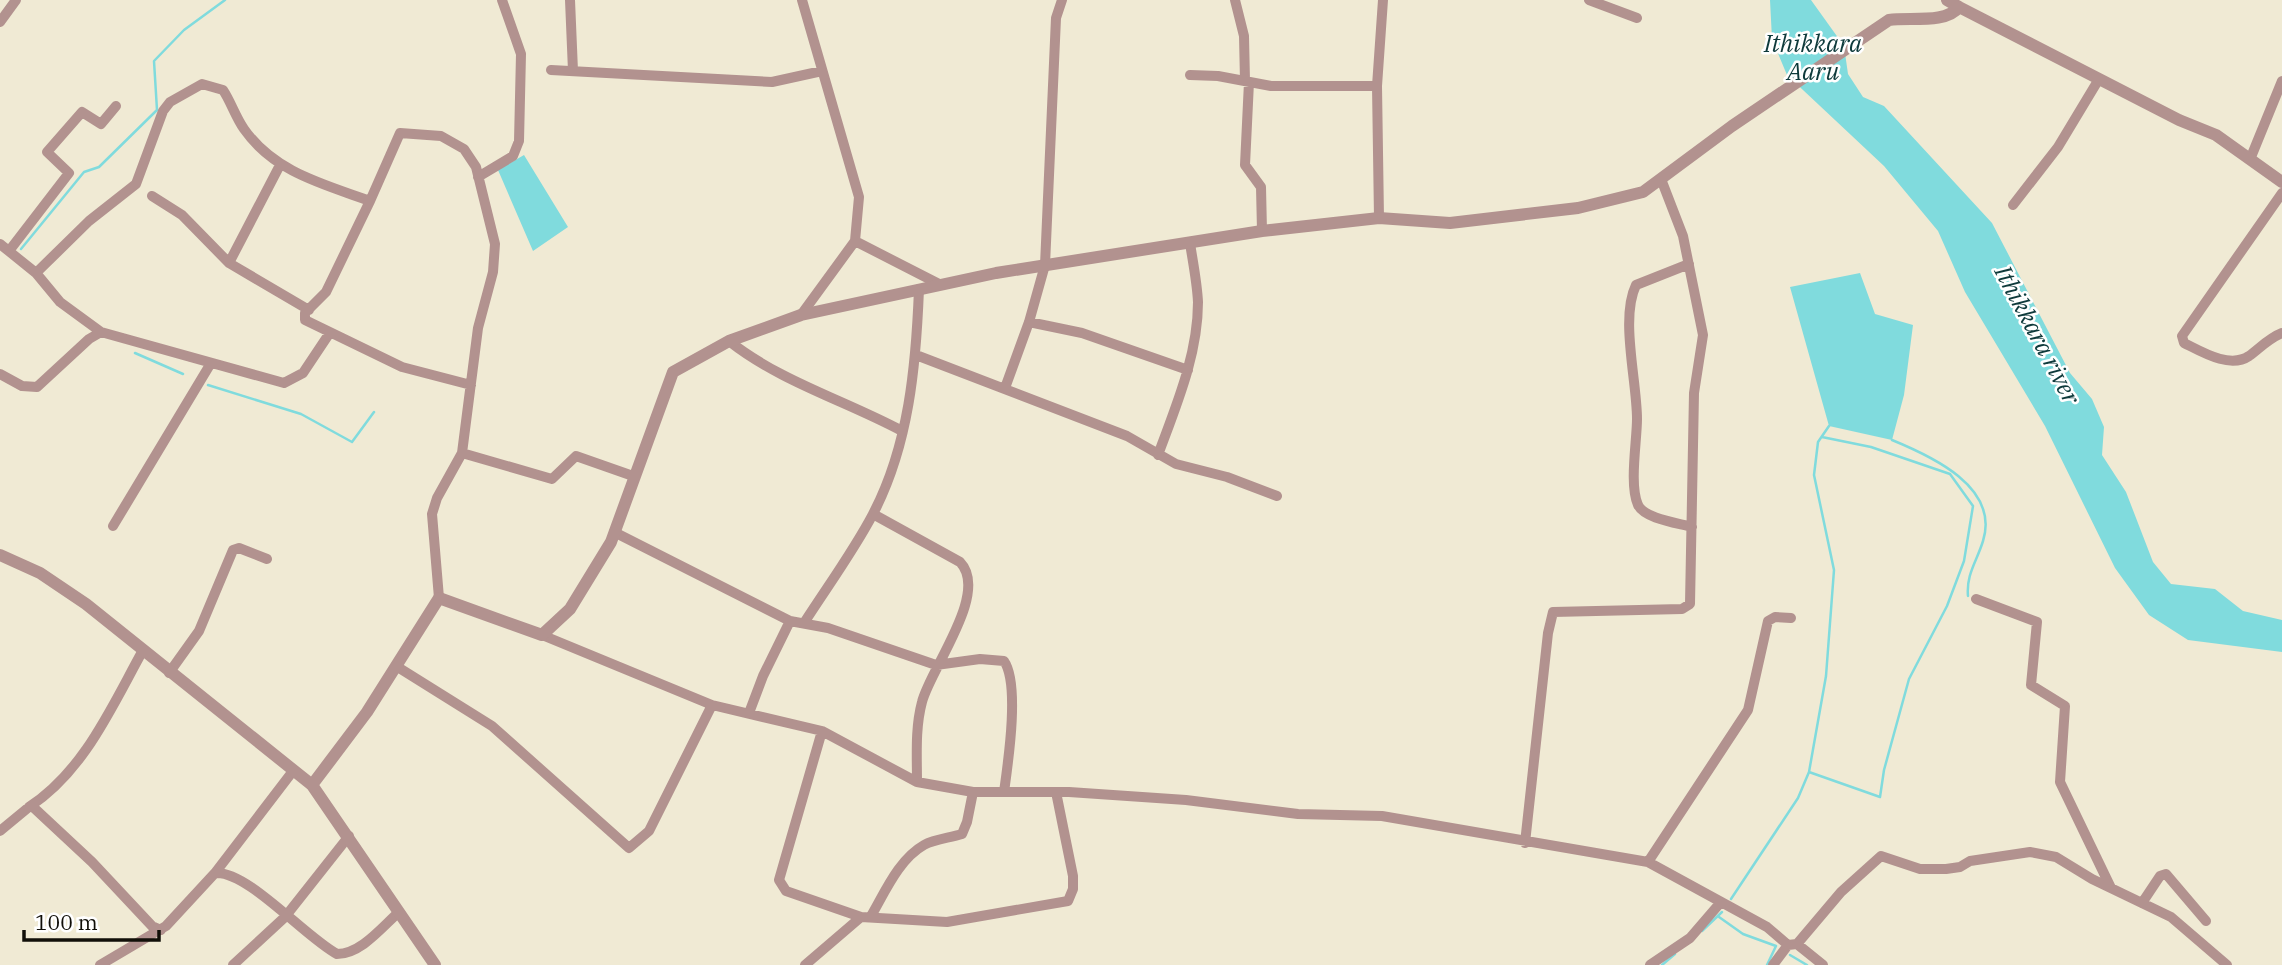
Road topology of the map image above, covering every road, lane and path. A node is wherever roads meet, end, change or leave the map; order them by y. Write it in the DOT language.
graph roads {
  1 [pos="16,0"];
  2 [pos="502,0"];
  3 [pos="570,0"];
  4 [pos="802,0"];
  5 [pos="1062,0"];
  6 [pos="1236,0"];
  7 [pos="1383,0"];
  8 [pos="1589,0"];
  9 [pos="1953,3"];
  10 [pos="1637,18"];
  11 [pos="0,22"];
  12 [pos="551,70"];
  13 [pos="573,71"];
  14 [pos="822,71"];
  15 [pos="1190,75"];
  16 [pos="2099,79"];
  17 [pos="1247,81"];
  18 [pos="2282,81"];
  19 [pos="1377,86"];
  20 [pos="116,106"];
  21 [pos="2251,157"];
  22 [pos="280,165"];
  23 [pos="478,177"];
  24 [pos="1661,179"];
  25 [pos="2282,182"];
  26 [pos="2282,193"];
  27 [pos="152,196"];
  28 [pos="370,201"];
  29 [pos="2013,205"];
  30 [pos="1379,218"];
  31 [pos="1262,231"];
  32 [pos="855,240"];
  33 [pos="1190,243"];
  34 [pos="4,247"];
  35 [pos="229,263"];
  36 [pos="1689,264"];
  37 [pos="1045,265"];
  38 [pos="36,273"];
  39 [pos="941,285"];
  40 [pos="919,289"];
  41 [pos="309,310"];
  42 [pos="802,315"];
  43 [pos="1029,322"];
  44 [pos="101,332"];
  45 [pos="2282,333"];
  46 [pos="329,334"];
  47 [pos="729,341"];
  48 [pos="916,355"];
  49 [pos="211,363"];
  50 [pos="1188,370"];
  51 [pos="0,374"];
  52 [pos="471,385"];
  53 [pos="1005,388"];
  54 [pos="902,431"];
  55 [pos="462,453"];
  56 [pos="1158,455"];
  57 [pos="633,476"];
  58 [pos="1277,496"];
  59 [pos="873,514"];
  60 [pos="113,526"];
  61 [pos="1692,527"];
  62 [pos="614,532"];
  63 [pos="0,555"];
  64 [pos="267,559"];
  65 [pos="439,598"];
  66 [pos="1976,599"];
  67 [pos="1791,618"];
  68 [pos="790,621"];
  69 [pos="804,623"];
  70 [pos="542,635"];
  71 [pos="142,652"];
  72 [pos="936,665"];
  73 [pos="396,666"];
  74 [pos="169,673"];
  75 [pos="712,705"];
  76 [pos="749,713"];
  77 [pos="822,731"];
  78 [pos="293,771"];
  79 [pos="917,782"];
  80 [pos="312,785"];
  81 [pos="973,792"];
  82 [pos="1004,792"];
  83 [pos="1056,792"];
  84 [pos="29,807"];
  85 [pos="0,831"];
  86 [pos="349,836"];
  87 [pos="1525,843"];
  88 [pos="1648,862"];
  89 [pos="215,873"];
  90 [pos="2111,888"];
  91 [pos="1721,902"];
  92 [pos="2142,903"];
  93 [pos="399,912"];
  94 [pos="285,917"];
  95 [pos="866,917"];
  96 [pos="2206,921"];
  97 [pos="161,930"];
  98 [pos="1792,944"];
  99 [pos="100,965"];
  100 [pos="233,965"];
  101 [pos="435,965"];
  102 [pos="805,965"];
  103 [pos="1650,965"];
  104 [pos="1773,965"];
  105 [pos="1823,965"];
  106 [pos="2227,965"];
  1 -- 11 [label="street"];
  2 -- 23 [label="street"];
  3 -- 13 [label="street"];
  4 -- 14 [label="street"];
  5 -- 37 [label="street"];
  6 -- 17 [label="street"];
  7 -- 19 [label="street"];
  8 -- 10 [label="street"];
  9 -- 16 [label="street"];
  9 -- 24 [label="street"];
  12 -- 13 [label="street"];
  13 -- 14 [label="street"];
  14 -- 32 [label="street"];
  15 -- 17 [label="street"];
  16 -- 21 [label="street"];
  16 -- 29 [label="street"];
  17 -- 19 [label="street"];
  17 -- 31 [label="street"];
  18 -- 21 [label="street"];
  19 -- 30 [label="street"];
  20 -- 34 [label="street"];
  21 -- 25 [label="street"];
  22 -- 28 [label="street"];
  22 -- 35 [label="street"];
  22 -- 38 [label="street"];
  23 -- 28 [label="street"];
  23 -- 52 [label="street"];
  24 -- 30 [label="street"];
  24 -- 36 [label="street"];
  26 -- 45 [label="street"];
  27 -- 35 [label="street"];
  28 -- 41 [label="street"];
  30 -- 31 [label="street"];
  31 -- 33 [label="street"];
  32 -- 39 [label="street"];
  32 -- 42 [label="street"];
  33 -- 37 [label="street"];
  33 -- 50 [label="street"];
  34 -- 38 [label="street"];
  35 -- 41 [label="street"];
  36 -- 61 [label="street"];
  36 -- 61 [label="street"];
  37 -- 39 [label="street"];
  37 -- 43 [label="street"];
  38 -- 44 [label="street"];
  39 -- 40 [label="street"];
  40 -- 42 [label="street"];
  40 -- 48 [label="street"];
  41 -- 46 [label="street"];
  42 -- 47 [label="street"];
  43 -- 50 [label="street"];
  43 -- 53 [label="street"];
  44 -- 49 [label="street"];
  44 -- 51 [label="street"];
  46 -- 49 [label="street"];
  46 -- 52 [label="street"];
  47 -- 54 [label="street"];
  47 -- 57 [label="street"];
  48 -- 53 [label="street"];
  48 -- 54 [label="street"];
  49 -- 60 [label="street"];
  50 -- 56 [label="street"];
  52 -- 55 [label="street"];
  53 -- 56 [label="street"];
  54 -- 59 [label="street"];
  55 -- 57 [label="street"];
  55 -- 65 [label="street"];
  56 -- 58 [label="street"];
  57 -- 62 [label="street"];
  59 -- 69 [label="street"];
  59 -- 72 [label="street"];
  61 -- 87 [label="street"];
  62 -- 68 [label="street"];
  62 -- 70 [label="street"];
  63 -- 71 [label="street"];
  64 -- 74 [label="street"];
  65 -- 70 [label="street"];
  65 -- 73 [label="street"];
  66 -- 90 [label="street"];
  67 -- 88 [label="street"];
  68 -- 69 [label="street"];
  68 -- 76 [label="street"];
  69 -- 72 [label="street"];
  70 -- 75 [label="street"];
  71 -- 74 [label="street"];
  71 -- 84 [label="street"];
  72 -- 79 [label="street"];
  72 -- 82 [label="street"];
  73 -- 75 [label="street"];
  73 -- 80 [label="street"];
  74 -- 78 [label="street"];
  75 -- 76 [label="street"];
  76 -- 77 [label="street"];
  77 -- 79 [label="street"];
  77 -- 95 [label="street"];
  78 -- 80 [label="street"];
  78 -- 89 [label="street"];
  79 -- 81 [label="street"];
  80 -- 86 [label="street"];
  81 -- 82 [label="street"];
  81 -- 95 [label="street"];
  82 -- 83 [label="street"];
  83 -- 87 [label="street"];
  83 -- 95 [label="street"];
  84 -- 85 [label="street"];
  84 -- 97 [label="street"];
  86 -- 93 [label="street"];
  86 -- 94 [label="street"];
  87 -- 88 [label="street"];
  88 -- 91 [label="street"];
  89 -- 94 [label="street"];
  89 -- 97 [label="street"];
  90 -- 92 [label="street"];
  90 -- 98 [label="street"];
  91 -- 98 [label="street"];
  91 -- 103 [label="street"];
  92 -- 96 [label="street"];
  92 -- 106 [label="street"];
  93 -- 94 [label="street"];
  93 -- 101 [label="street"];
  94 -- 100 [label="street"];
  95 -- 102 [label="street"];
  97 -- 99 [label="street"];
  98 -- 104 [label="street"];
  98 -- 105 [label="street"];
}
